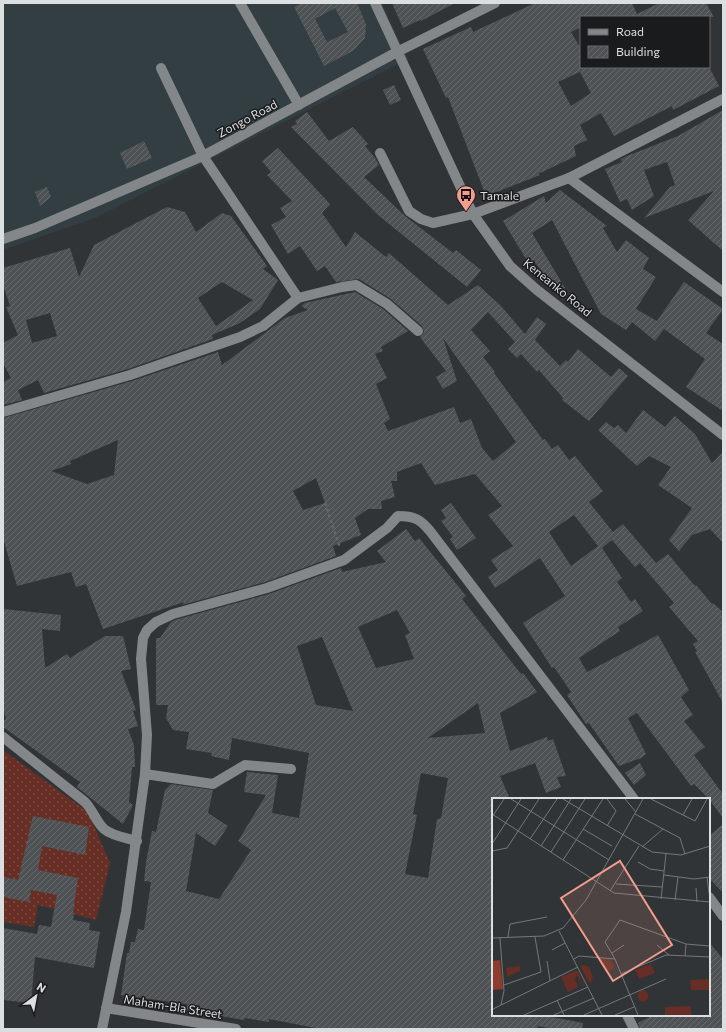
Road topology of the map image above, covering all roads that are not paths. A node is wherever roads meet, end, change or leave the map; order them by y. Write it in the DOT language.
graph roads {
  1 [pos="240,3"];
  2 [pos="375,3"];
  3 [pos="495,3"];
  4 [pos="397,52"];
  5 [pos="161,68"];
  6 [pos="723,99"];
  7 [pos="299,105"];
  8 [pos="380,153"];
  9 [pos="203,156"];
  10 [pos="569,178"];
  11 [pos="473,214"];
  12 [pos="3,239"];
  13 [pos="723,292"];
  14 [pos="298,298"];
  15 [pos="418,331"];
  16 [pos="3,412"];
  17 [pos="723,435"];
  18 [pos="3,736"];
  19 [pos="291,769"];
  20 [pos="145,774"];
  21 [pos="633,798"];
  22 [pos="138,841"];
  23 [pos="710,898"];
  24 [pos="723,916"];
  25 [pos="106,1008"];
  26 [pos="628,1016"];
  27 [pos="102,1029"];
  28 [pos="236,1029"];
  29 [pos="634,1029"];
  1 -- 7 [label="street"];
  2 -- 4 [label="street, Keneanko Road"];
  3 -- 4 [label="street, Zongo Road"];
  4 -- 7 [label="street, Zongo Road"];
  4 -- 11 [label="street, Keneanko Road"];
  5 -- 9 [label="street"];
  6 -- 10 [label="street"];
  7 -- 9 [label="street, Zongo Road"];
  8 -- 11 [label="street"];
  9 -- 12 [label="street, Zongo Road"];
  9 -- 14 [label="street"];
  10 -- 11 [label="street"];
  10 -- 13 [label="street"];
  11 -- 17 [label="street, Keneanko Road"];
  14 -- 15 [label="street"];
  14 -- 16 [label="street"];
  18 -- 22 [label="street"];
  19 -- 20 [label="street"];
  20 -- 21 [label="street"];
  20 -- 22 [label="street"];
  22 -- 25 [label="street"];
  23 -- 24 [label="street"];
  25 -- 27 [label="street"];
  25 -- 28 [label="street, Maham-Bla Street"];
  26 -- 29 [label="street"];
}
